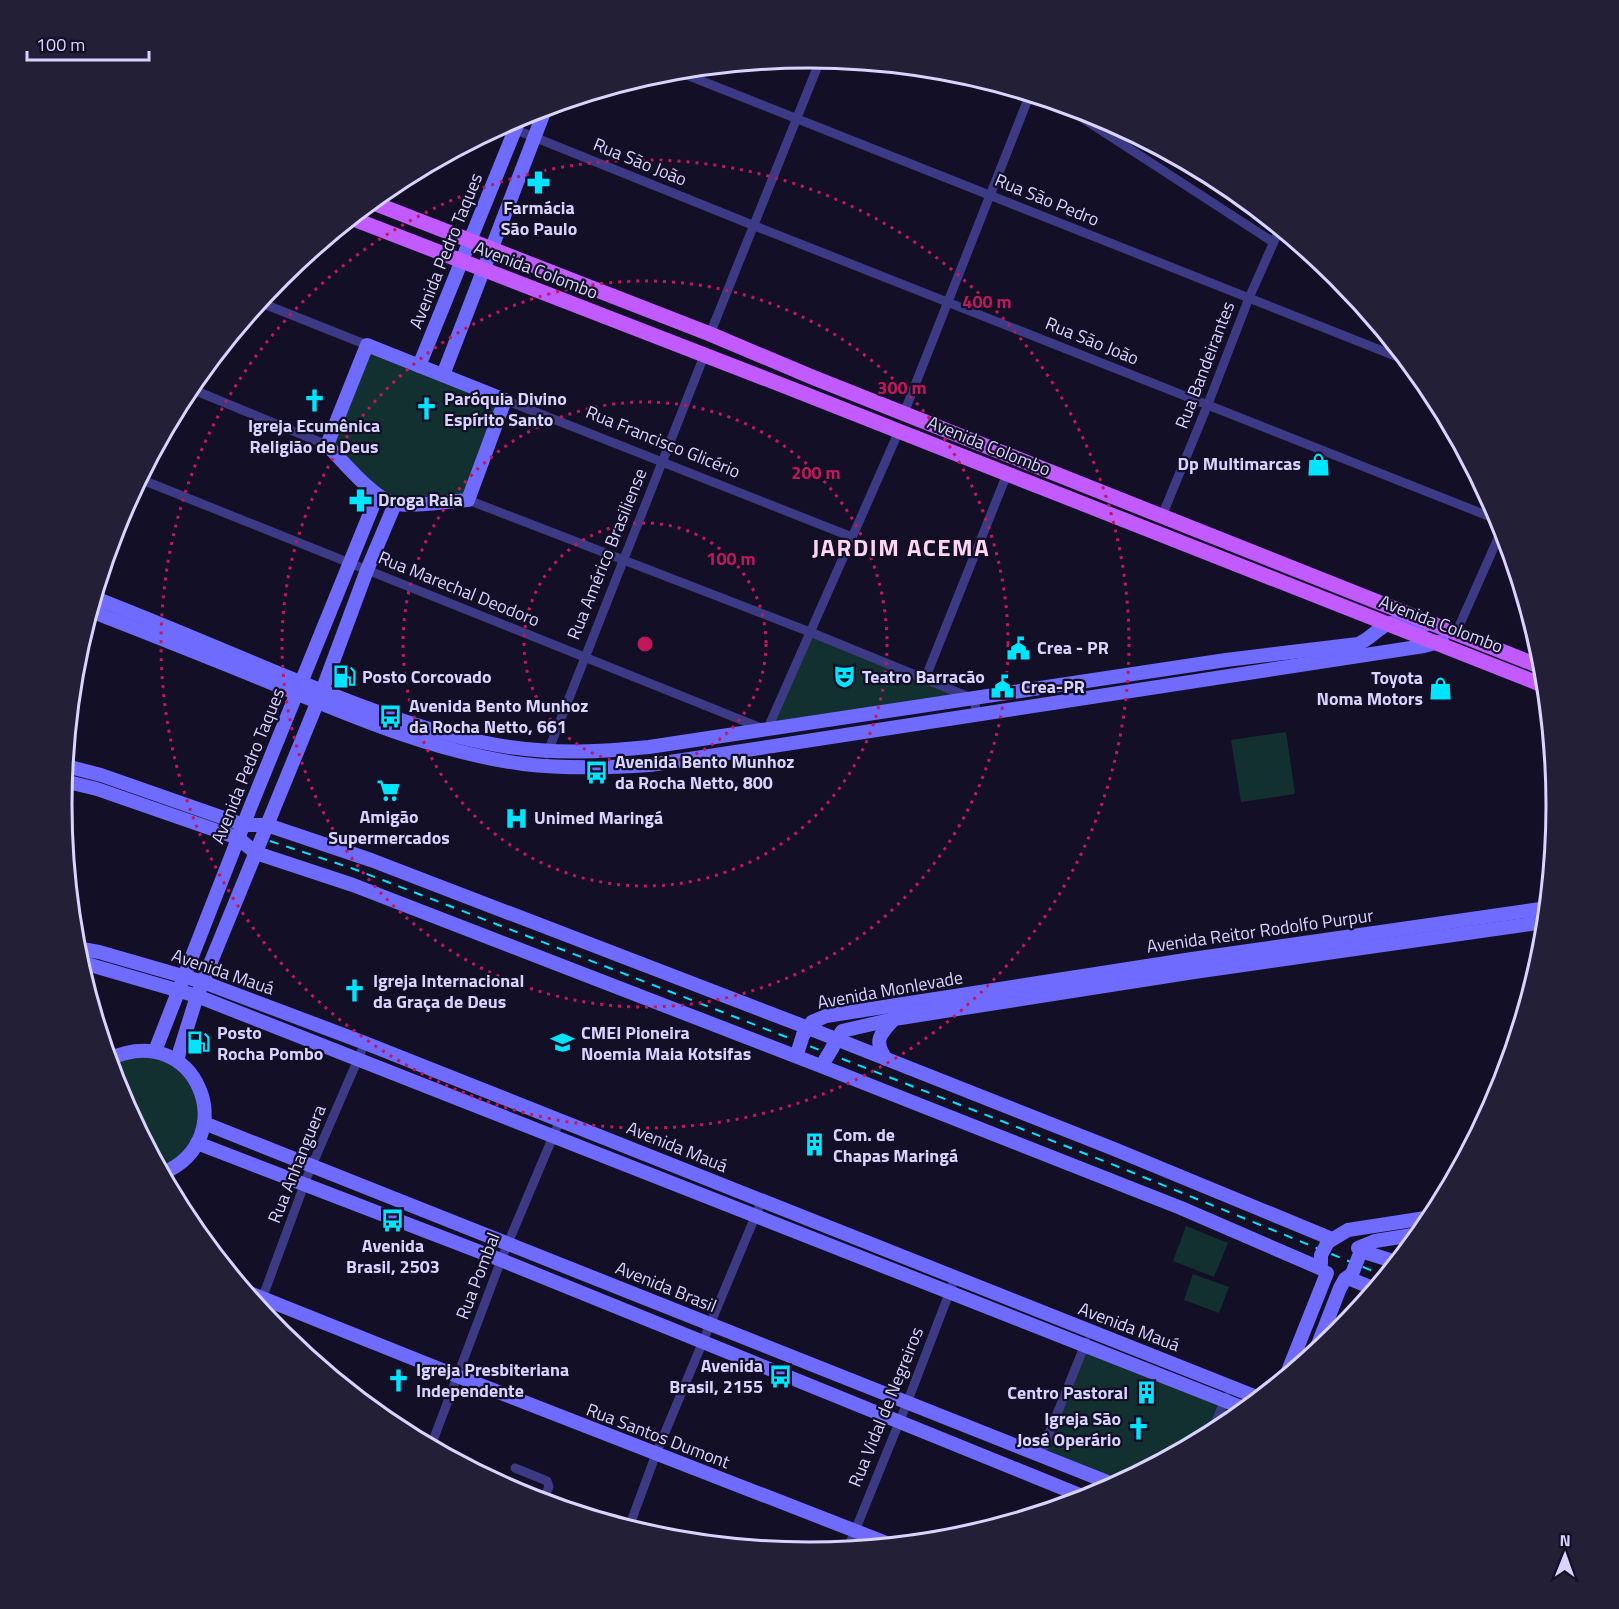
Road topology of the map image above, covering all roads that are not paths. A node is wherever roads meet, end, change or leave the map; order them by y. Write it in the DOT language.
graph roads {
  1 [pos="817,68"];
  2 [pos="692,78"];
  3 [pos="1027,101"];
  4 [pos="541,119"];
  5 [pos="796,120"];
  6 [pos="1093,125"];
  7 [pos="515,129"];
  8 [pos="507,133"];
  9 [pos="534,137"];
  10 [pos="990,195"];
  11 [pos="381,206"];
  12 [pos="359,221"];
  13 [pos="755,226"];
  14 [pos="1277,235"];
  15 [pos="470,240"];
  16 [pos="1274,242"];
  17 [pos="492,250"];
  18 [pos="461,262"];
  19 [pos="485,271"];
  20 [pos="1249,298"];
  21 [pos="948,301"];
  22 [pos="268,305"];
  23 [pos="710,334"];
  24 [pos="368,345"];
  25 [pos="1393,355"];
  26 [pos="704,356"];
  27 [pos="419,366"];
  28 [pos="805,374"];
  29 [pos="443,375"];
  30 [pos="795,390"];
  31 [pos="199,392"];
  32 [pos="505,400"];
  33 [pos="1208,404"];
  34 [pos="904,413"];
  35 [pos="900,431"];
  36 [pos="327,445"];
  37 [pos="662,461"];
  38 [pos="1053,472"];
  39 [pos="1007,474"];
  40 [pos="148,482"];
  41 [pos="1032,484"];
  42 [pos="377,496"];
  43 [pos="468,500"];
  44 [pos="395,504"];
  45 [pos="1487,515"];
  46 [pos="1162,516"];
  47 [pos="852,537"];
  48 [pos="1497,541"];
  49 [pos="623,560"];
  50 [pos="349,563"];
  51 [pos="367,570"];
  52 [pos="1311,576"];
  53 [pos="1281,582"];
  54 [pos="102,601"];
  55 [pos="98,613"];
  56 [pos="1388,624"];
  57 [pos="810,632"];
  58 [pos="1456,633"];
  59 [pos="1439,643"];
  60 [pos="584,657"];
  61 [pos="232,660"];
  62 [pos="1215,662"];
  63 [pos="1532,663"];
  64 [pos="1217,678"];
  65 [pos="926,679"];
  66 [pos="1536,682"];
  67 [pos="299,688"];
  68 [pos="320,696"];
  69 [pos="974,699"];
  70 [pos="977,714"];
  71 [pos="398,725"];
  72 [pos="766,730"];
  73 [pos="770,746"];
  74 [pos="547,751"];
  75 [pos="546,765"];
  76 [pos="73,770"];
  77 [pos="73,781"];
  78 [pos="99,782"];
  79 [pos="267,825"];
  80 [pos="241,831"];
  81 [pos="256,853"];
  82 [pos="1539,909"];
  83 [pos="1522,911"];
  84 [pos="1536,923"];
  85 [pos="1525,925"];
  86 [pos="1467,926"];
  87 [pos="87,950"];
  88 [pos="91,965"];
  89 [pos="184,975"];
  90 [pos="203,982"];
  91 [pos="178,990"];
  92 [pos="197,996"];
  93 [pos="980,1000"];
  94 [pos="894,1019"];
  95 [pos="805,1032"];
  96 [pos="365,1043"];
  97 [pos="834,1044"];
  98 [pos="155,1051"];
  99 [pos="798,1054"];
  100 [pos="118,1056"];
  101 [pos="358,1058"];
  102 [pos="886,1059"];
  103 [pos="177,1060"];
  104 [pos="821,1062"];
  105 [pos="560,1120"];
  106 [pos="204,1123"];
  107 [pos="553,1135"];
  108 [pos="198,1143"];
  109 [pos="312,1166"];
  110 [pos="169,1169"];
  111 [pos="305,1183"];
  112 [pos="762,1200"];
  113 [pos="755,1215"];
  114 [pos="1418,1219"];
  115 [pos="1404,1239"];
  116 [pos="1331,1240"];
  117 [pos="508,1243"];
  118 [pos="1360,1252"];
  119 [pos="501,1260"];
  120 [pos="1388,1260"];
  121 [pos="1323,1268"];
  122 [pos="1348,1277"];
  123 [pos="955,1278"];
  124 [pos="1368,1285"];
  125 [pos="949,1292"];
  126 [pos="262,1298"];
  127 [pos="264,1300"];
  128 [pos="710,1324"];
  129 [pos="1322,1334"];
  130 [pos="1088,1338"];
  131 [pos="1301,1339"];
  132 [pos="703,1340"];
  133 [pos="1311,1345"];
  134 [pos="1292,1362"];
  135 [pos="457,1377"];
  136 [pos="1228,1393"];
  137 [pos="1248,1396"];
  138 [pos="1239,1402"];
  139 [pos="907,1403"];
  140 [pos="1218,1418"];
  141 [pos="899,1423"];
  142 [pos="434,1438"];
  143 [pos="656,1454"];
  144 [pos="1040,1456"];
  145 [pos="515,1468"];
  146 [pos="1098,1482"];
  147 [pos="546,1492"];
  148 [pos="1072,1492"];
  149 [pos="632,1519"];
  150 [pos="854,1531"];
  151 [pos="874,1538"];
  152 [pos="851,1540"];
  1 -- 5 [label="street"];
  2 -- 5 [label="street, Rua São Pedro"];
  3 -- 10 [label="street"];
  4 -- 9 [label="main road"];
  5 -- 10 [label="street, Rua São Pedro"];
  5 -- 13 [label="street"];
  6 -- 16 [label="street"];
  7 -- 9 [label="street, Rua São João"];
  8 -- 15 [label="main road, Avenida Pedro Taques"];
  9 -- 13 [label="street, Rua São João"];
  9 -- 17 [label="main road"];
  10 -- 20 [label="street, Rua São Pedro"];
  10 -- 21 [label="street"];
  11 -- 15 [label="main road, Avenida Colombo"];
  12 -- 18 [label="main road, Avenida Colombo"];
  13 -- 21 [label="street, Rua São João"];
  13 -- 23 [label="street"];
  14 -- 16 [label="street, Rua Bandeirantes"];
  15 -- 17 [label="main road, Avenida Colombo"];
  15 -- 18 [label="main road, Avenida Pedro Taques"];
  16 -- 20 [label="street, Rua Bandeirantes"];
  17 -- 19 [label="main road"];
  17 -- 23 [label="main road, Avenida Colombo"];
  18 -- 19 [label="main road, Avenida Colombo"];
  18 -- 27 [label="main road, Avenida Pedro Taques"];
  19 -- 26 [label="main road, Avenida Colombo"];
  19 -- 29 [label="main road"];
  20 -- 25 [label="street, Rua São Pedro"];
  20 -- 33 [label="street, Rua Bandeirantes"];
  21 -- 33 [label="street, Rua São João"];
  21 -- 34 [label="street"];
  22 -- 24 [label="street, Rua Francisco Glicério"];
  23 -- 28 [label="main road, Avenida Colombo"];
  24 -- 27 [label="main road, Rua Francisco Glicério"];
  24 -- 36 [label="main road"];
  26 -- 30 [label="main road, Avenida Colombo"];
  26 -- 37 [label="street, Rua Américo Brasiliense"];
  27 -- 29 [label="main road, Rua Francisco Glicério"];
  28 -- 30 [label="main road"];
  28 -- 34 [label="main road, Avenida Colombo"];
  29 -- 32 [label="main road, Rua Francisco Glicério"];
  30 -- 35 [label="main road, Avenida Colombo"];
  31 -- 36 [label="street"];
  32 -- 37 [label="street, Rua Francisco Glicério"];
  32 -- 43 [label="main road"];
  33 -- 45 [label="street, Rua São João"];
  33 -- 46 [label="street, Rua Bandeirantes"];
  34 -- 38 [label="main road, Avenida Colombo"];
  35 -- 39 [label="main road, Avenida Colombo"];
  35 -- 47 [label="street"];
  36 -- 42 [label="main road"];
  37 -- 47 [label="street, Rua Francisco Glicério"];
  37 -- 49 [label="street, Rua Américo Brasiliense"];
  38 -- 41 [label="main road"];
  38 -- 46 [label="main road, Avenida Colombo"];
  39 -- 41 [label="main road, Avenida Colombo"];
  39 -- 65 [label="street"];
  40 -- 50 [label="street, Rua Marechal Deodoro"];
  41 -- 53 [label="main road, Avenida Colombo"];
  42 -- 44 [label="main road"];
  42 -- 50 [label="main road, Avenida Pedro Taques"];
  43 -- 44 [label="main road"];
  43 -- 49 [label="street"];
  44 -- 51 [label="main road"];
  46 -- 52 [label="main road, Avenida Colombo"];
  47 -- 57 [label="street"];
  48 -- 58 [label="street"];
  49 -- 57 [label="street"];
  49 -- 60 [label="street, Rua Américo Brasiliense"];
  50 -- 51 [label="street, Rua Marechal Deodoro"];
  50 -- 67 [label="main road, Avenida Pedro Taques"];
  51 -- 60 [label="street, Rua Marechal Deodoro"];
  51 -- 68 [label="main road"];
  52 -- 53 [label="main road"];
  52 -- 58 [label="main road, Avenida Colombo"];
  53 -- 56 [label="main road, Avenida Colombo"];
  54 -- 61 [label="main road"];
  55 -- 61 [label="main road"];
  56 -- 58 [label="main road"];
  56 -- 59 [label="main road, Avenida Colombo"];
  56 -- 62 [label="main road"];
  57 -- 65 [label="street"];
  57 -- 72 [label="street"];
  58 -- 59 [label="main road"];
  58 -- 63 [label="main road, Avenida Colombo"];
  59 -- 64 [label="main road"];
  59 -- 66 [label="main road, Avenida Colombo"];
  60 -- 72 [label="street, Rua Marechal Deodoro"];
  60 -- 74 [label="street, Rua Américo Brasiliense"];
  61 -- 67 [label="main road"];
  62 -- 64 [label="main road"];
  62 -- 69 [label="main road"];
  64 -- 70 [label="main road"];
  65 -- 69 [label="street"];
  67 -- 68 [label="main road"];
  67 -- 80 [label="main road, Avenida Pedro Taques"];
  68 -- 71 [label="main road"];
  68 -- 79 [label="main road"];
  69 -- 70 [label="street"];
  69 -- 72 [label="main road"];
  70 -- 73 [label="main road"];
  71 -- 74 [label="main road"];
  71 -- 75 [label="main road"];
  72 -- 73 [label="street"];
  72 -- 74 [label="main road"];
  73 -- 75 [label="main road"];
  74 -- 75 [label="street, Rua Américo Brasiliense"];
  76 -- 78 [label="main road"];
  77 -- 78 [label="main road"];
  78 -- 80 [label="main road"];
  79 -- 80 [label="main road"];
  79 -- 81 [label="main road"];
  79 -- 95 [label="main road"];
  80 -- 81 [label="main road"];
  80 -- 89 [label="main road, Avenida Pedro Taques"];
  81 -- 90 [label="main road"];
  81 -- 99 [label="main road"];
  82 -- 83 [label="main road, Avenida Reitor Rodolfo Purpur"];
  83 -- 85 [label="main road"];
  83 -- 86 [label="main road, Avenida Reitor Rodolfo Purpur"];
  84 -- 85 [label="main road, Avenida Reitor Rodolfo Purpur"];
  85 -- 86 [label="main road, Avenida Reitor Rodolfo Purpur"];
  86 -- 93 [label="main road, Avenida Reitor Rodolfo Purpur"];
  87 -- 89 [label="main road, Avenida Mauá"];
  88 -- 91 [label="main road, Avenida Mauá"];
  89 -- 90 [label="main road, Avenida Mauá"];
  89 -- 91 [label="main road, Avenida Pedro Taques"];
  90 -- 92 [label="main road"];
  90 -- 96 [label="main road, Avenida Mauá"];
  91 -- 92 [label="main road, Avenida Mauá"];
  91 -- 98 [label="main road, Avenida Pedro Taques"];
  92 -- 101 [label="main road, Avenida Mauá"];
  92 -- 103 [label="main road"];
  93 -- 94 [label="main road, Avenida Monlevade"];
  93 -- 95 [label="main road, Avenida Monlevade"];
  94 -- 97 [label="main road, Avenida Monlevade"];
  94 -- 102 [label="main road"];
  95 -- 97 [label="main road"];
  95 -- 99 [label="main road, bridge"];
  96 -- 101 [label="street, Rua Anhanguera"];
  96 -- 105 [label="main road, Avenida Mauá"];
  97 -- 102 [label="main road"];
  97 -- 104 [label="main road, Avenida Monlevade, bridge"];
  98 -- 100 [label="main road"];
  98 -- 103 [label="main road"];
  99 -- 104 [label="main road"];
  101 -- 107 [label="main road, Avenida Mauá"];
  101 -- 109 [label="street, Rua Anhanguera"];
  102 -- 116 [label="main road"];
  103 -- 106 [label="main road"];
  104 -- 121 [label="main road"];
  105 -- 107 [label="street, Rua Pombal"];
  105 -- 112 [label="main road, Avenida Mauá"];
  106 -- 108 [label="main road"];
  106 -- 109 [label="main road, Avenida Brasil"];
  107 -- 113 [label="main road, Avenida Mauá"];
  107 -- 117 [label="street, Rua Pombal"];
  108 -- 110 [label="main road"];
  108 -- 111 [label="main road, Avenida Brasil"];
  109 -- 111 [label="street, Rua Anhanguera"];
  109 -- 117 [label="main road, Avenida Brasil"];
  111 -- 119 [label="main road, Avenida Brasil"];
  111 -- 126 [label="street, Rua Anhanguera"];
  112 -- 113 [label="street"];
  112 -- 123 [label="main road, Avenida Mauá"];
  113 -- 125 [label="main road, Avenida Mauá"];
  113 -- 128 [label="street"];
  114 -- 116 [label="main road"];
  115 -- 118 [label="main road"];
  116 -- 118 [label="main road"];
  116 -- 121 [label="main road, bridge"];
  117 -- 119 [label="street, Rua Pombal"];
  117 -- 128 [label="main road, Avenida Brasil"];
  118 -- 120 [label="main road"];
  118 -- 122 [label="main road, bridge"];
  119 -- 132 [label="main road, Avenida Brasil"];
  119 -- 135 [label="street, Rua Pombal"];
  121 -- 122 [label="main road"];
  121 -- 131 [label="main road"];
  122 -- 124 [label="main road"];
  122 -- 129 [label="main road"];
  123 -- 125 [label="street, Rua Vidal de Negreiros"];
  123 -- 130 [label="main road, Avenida Mauá"];
  125 -- 130 [label="main road, Avenida Mauá"];
  125 -- 139 [label="street, Rua Vidal de Negreiros"];
  127 -- 135 [label="main road, Rua Santos Dumont"];
  128 -- 132 [label="street"];
  128 -- 139 [label="main road, Avenida Brasil"];
  130 -- 136 [label="main road, Avenida Mauá"];
  130 -- 144 [label="street"];
  131 -- 133 [label="main road"];
  131 -- 134 [label="main road"];
  132 -- 141 [label="main road, Avenida Brasil"];
  132 -- 143 [label="street"];
  135 -- 142 [label="street, Rua Pombal"];
  135 -- 143 [label="main road, Rua Santos Dumont"];
  136 -- 137 [label="main road, Avenida Mauá"];
  136 -- 138 [label="main road, Avenida Mauá"];
  136 -- 140 [label="street"];
  139 -- 141 [label="street, Rua Vidal de Negreiros"];
  139 -- 144 [label="main road, Avenida Brasil"];
  141 -- 148 [label="main road, Avenida Brasil"];
  141 -- 150 [label="street, Rua Vidal de Negreiros"];
  143 -- 149 [label="street"];
  143 -- 150 [label="main road, Rua Santos Dumont"];
  144 -- 146 [label="main road, Avenida Brasil"];
  145 -- 147 [label="street"];
  150 -- 151 [label="main road, Rua Santos Dumont"];
  150 -- 152 [label="street, Rua Vidal de Negreiros"];
}
